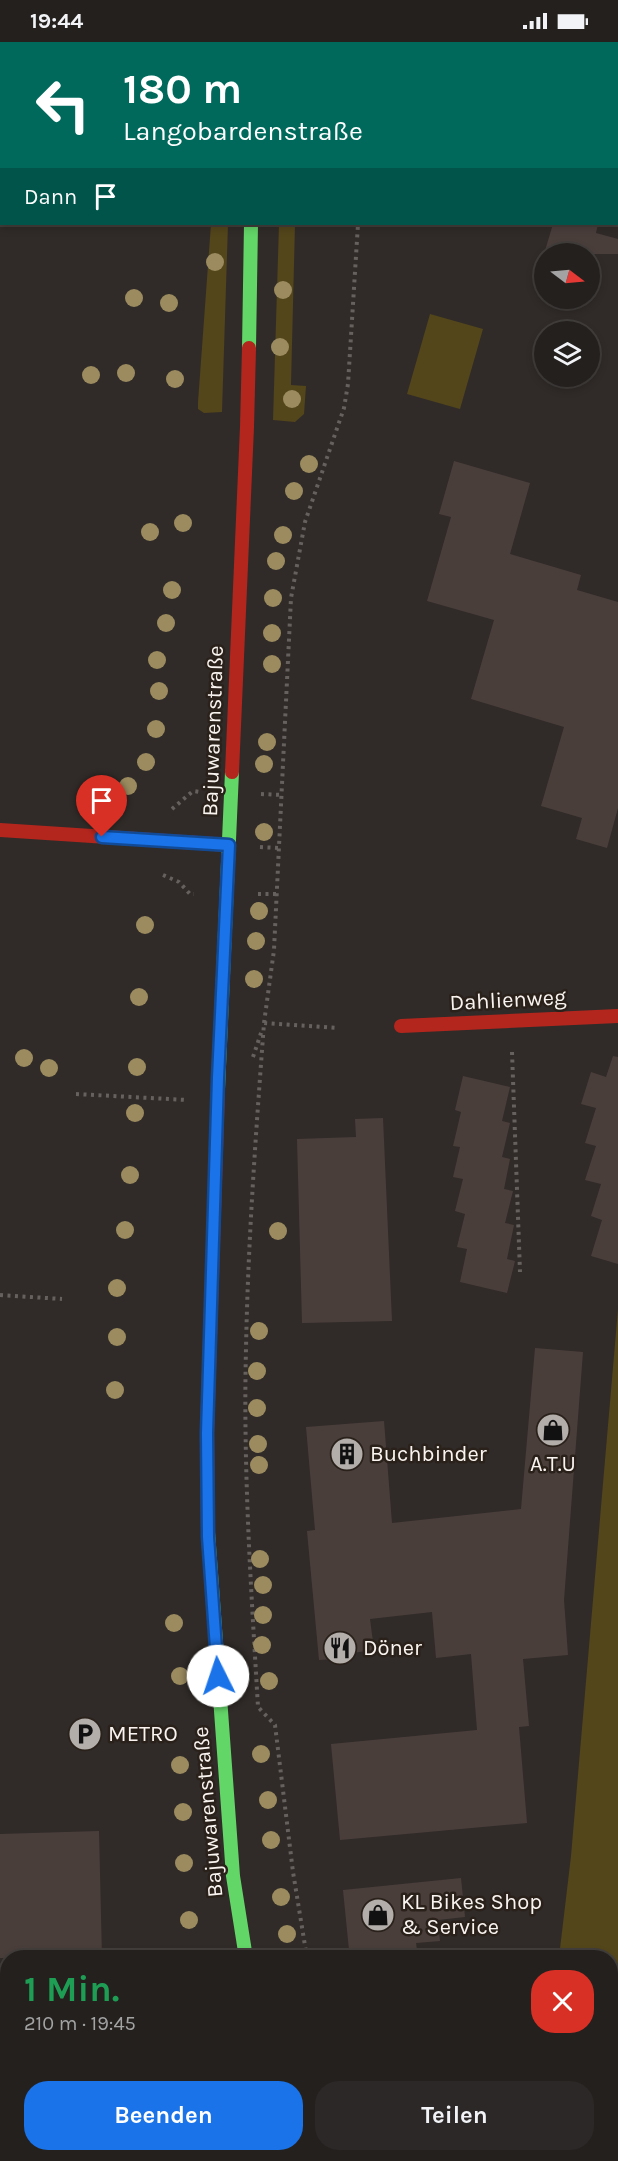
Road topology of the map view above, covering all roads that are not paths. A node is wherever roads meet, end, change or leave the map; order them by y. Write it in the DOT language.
graph roads {
  1 [pos="251,225"];
  2 [pos="0,830"];
  3 [pos="229,845"];
  4 [pos="618,1016"];
  5 [pos="400,1026"];
  6 [pos="245,1950"];
  1 -- 3 [label="street, Bajuwarenstraße"];
  2 -- 3 [label="street"];
  3 -- 6 [label="street, Bajuwarenstraße"];
  4 -- 5 [label="street, Dahlienweg"];
}
